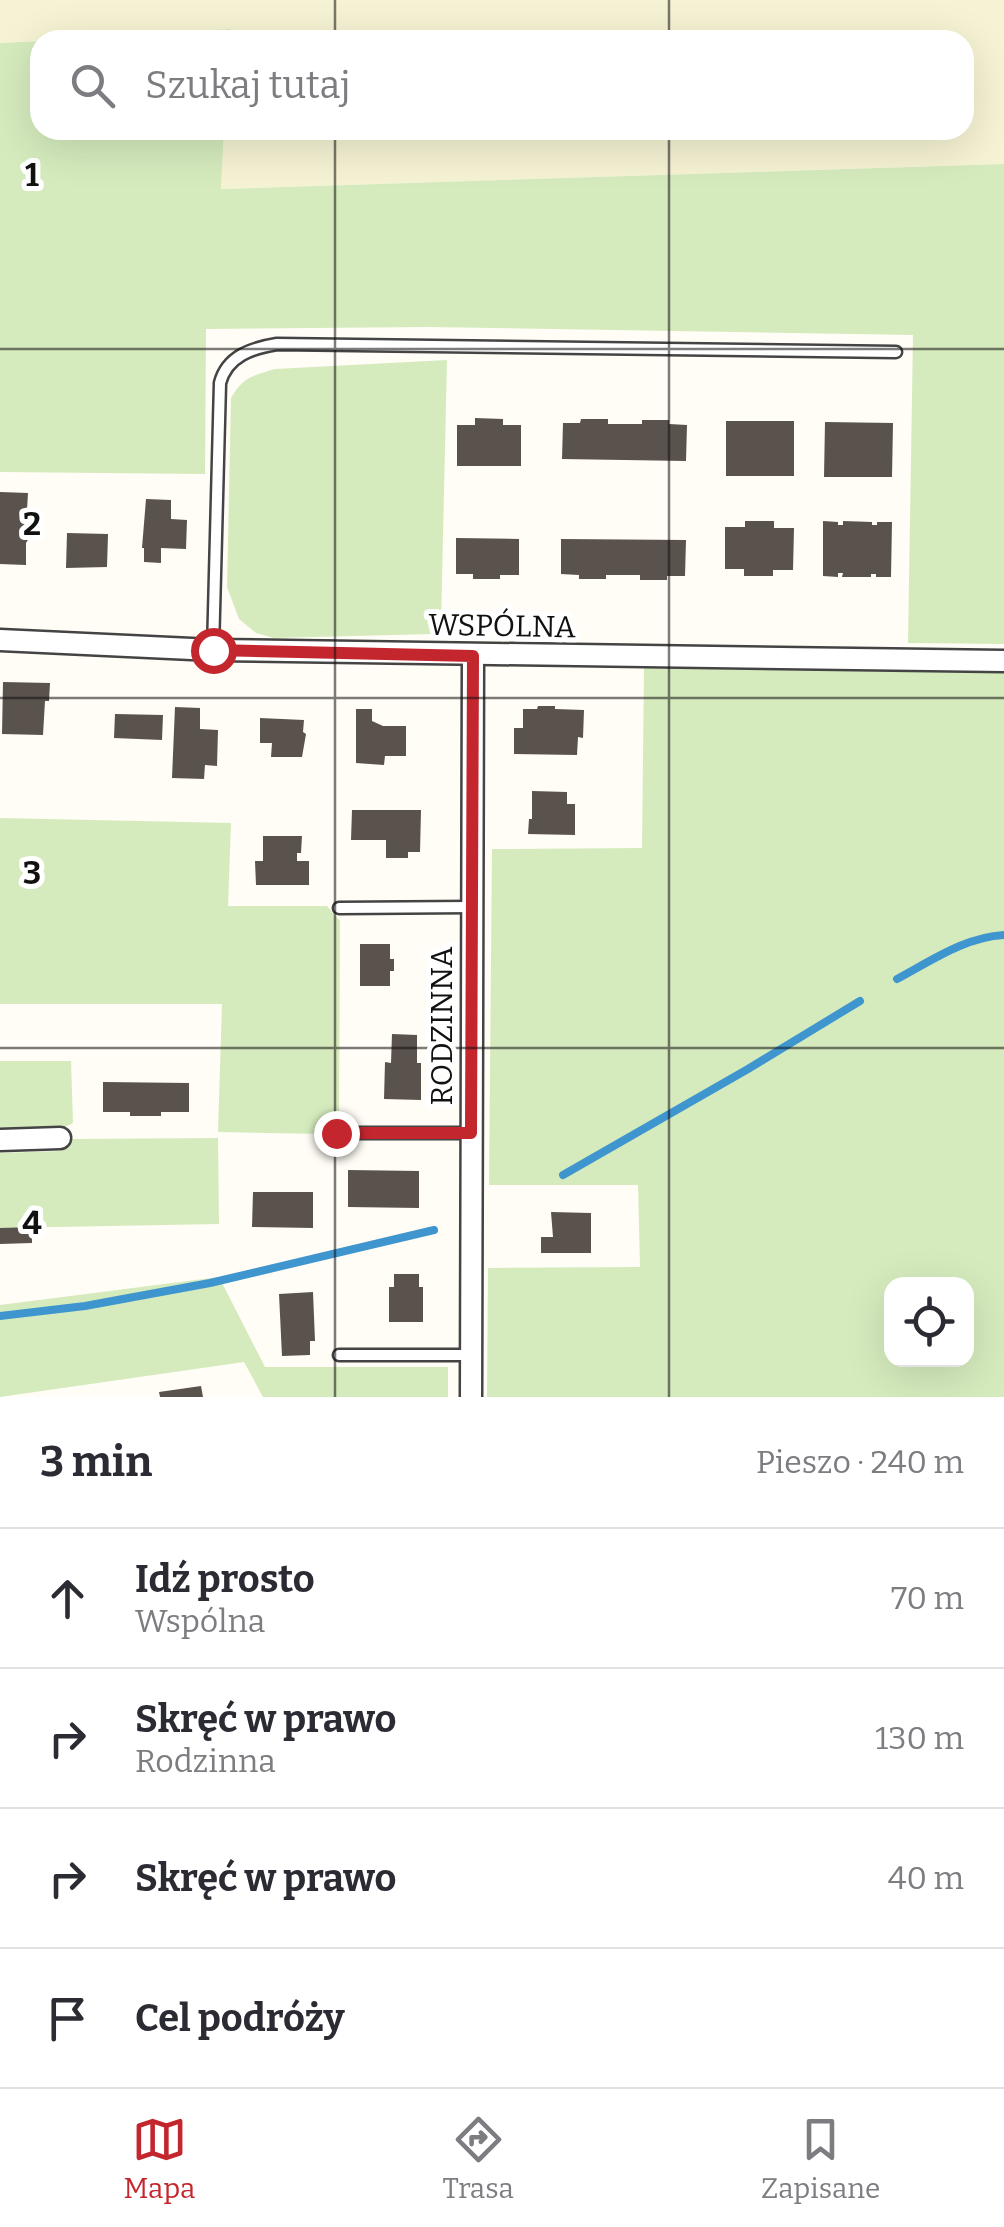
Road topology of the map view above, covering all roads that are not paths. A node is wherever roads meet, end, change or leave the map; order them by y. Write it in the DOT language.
graph roads {
  1 [pos="896,352"];
  2 [pos="0,640"];
  3 [pos="213,650"];
  4 [pos="473,656"];
  5 [pos="1004,661"];
  6 [pos="472,907"];
  7 [pos="338,908"];
  8 [pos="336,1133"];
  9 [pos="471,1133"];
  10 [pos="60,1138"];
  11 [pos="0,1140"];
  12 [pos="339,1355"];
  13 [pos="471,1355"];
  14 [pos="471,1397"];
  1 -- 3 [label="lane"];
  2 -- 3 [label="street, WSPÓLNA"];
  3 -- 4 [label="street, WSPÓLNA"];
  4 -- 5 [label="street, WSPÓLNA"];
  4 -- 6 [label="street, RODZINNA"];
  6 -- 7 [label="lane"];
  6 -- 9 [label="street, RODZINNA"];
  8 -- 9 [label="lane"];
  9 -- 13 [label="street, RODZINNA"];
  10 -- 11 [label="street"];
  12 -- 13 [label="lane"];
  13 -- 14 [label="street, RODZINNA"];
}
